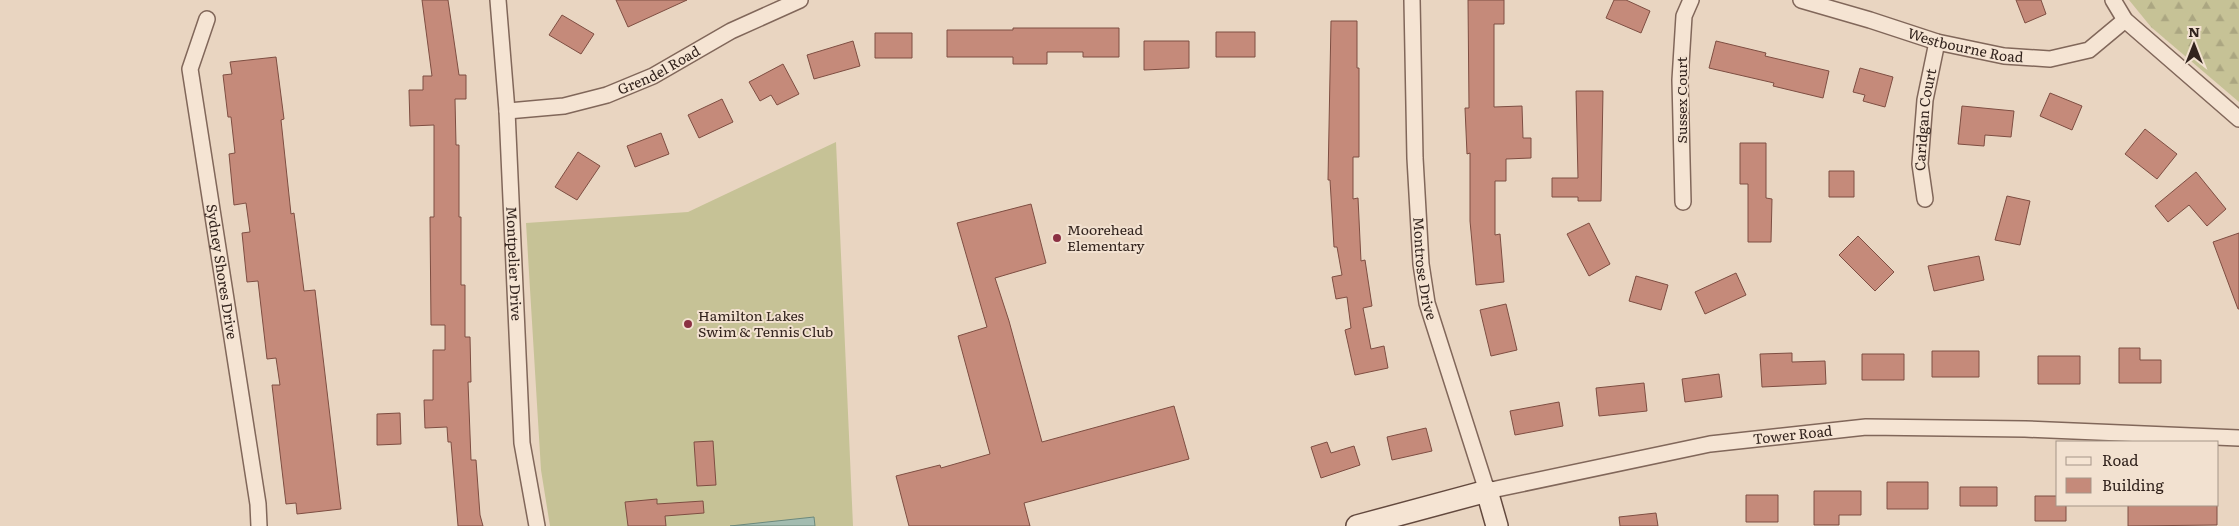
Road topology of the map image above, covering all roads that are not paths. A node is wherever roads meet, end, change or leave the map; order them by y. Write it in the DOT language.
graph roads {
  1 [pos="498,0"];
  2 [pos="800,0"];
  3 [pos="1412,0"];
  4 [pos="1691,0"];
  5 [pos="1801,0"];
  6 [pos="2113,0"];
  7 [pos="207,19"];
  8 [pos="2125,20"];
  9 [pos="1937,42"];
  10 [pos="507,111"];
  11 [pos="2239,119"];
  12 [pos="1925,199"];
  13 [pos="1683,202"];
  14 [pos="2239,438"];
  15 [pos="1487,491"];
  16 [pos="259,526"];
  17 [pos="537,526"];
  18 [pos="1357,526"];
  19 [pos="1497,526"];
  1 -- 10 [label="street, Montpelier Drive"];
  2 -- 10 [label="street, Grendel Road"];
  3 -- 15 [label="street, Montrose Drive"];
  4 -- 13 [label="street, Sussex Court"];
  5 -- 9 [label="street, Westbourne Road"];
  6 -- 8 [label="street"];
  7 -- 16 [label="street, Sydney Shores Drive"];
  8 -- 9 [label="street, Westbourne Road"];
  8 -- 11 [label="street"];
  9 -- 12 [label="street, Caridgan Court"];
  10 -- 17 [label="street, Montpelier Drive"];
  14 -- 15 [label="street, Tower Road"];
  15 -- 18 [label="street, Tower Road"];
  15 -- 19 [label="street, Montrose Drive"];
}
